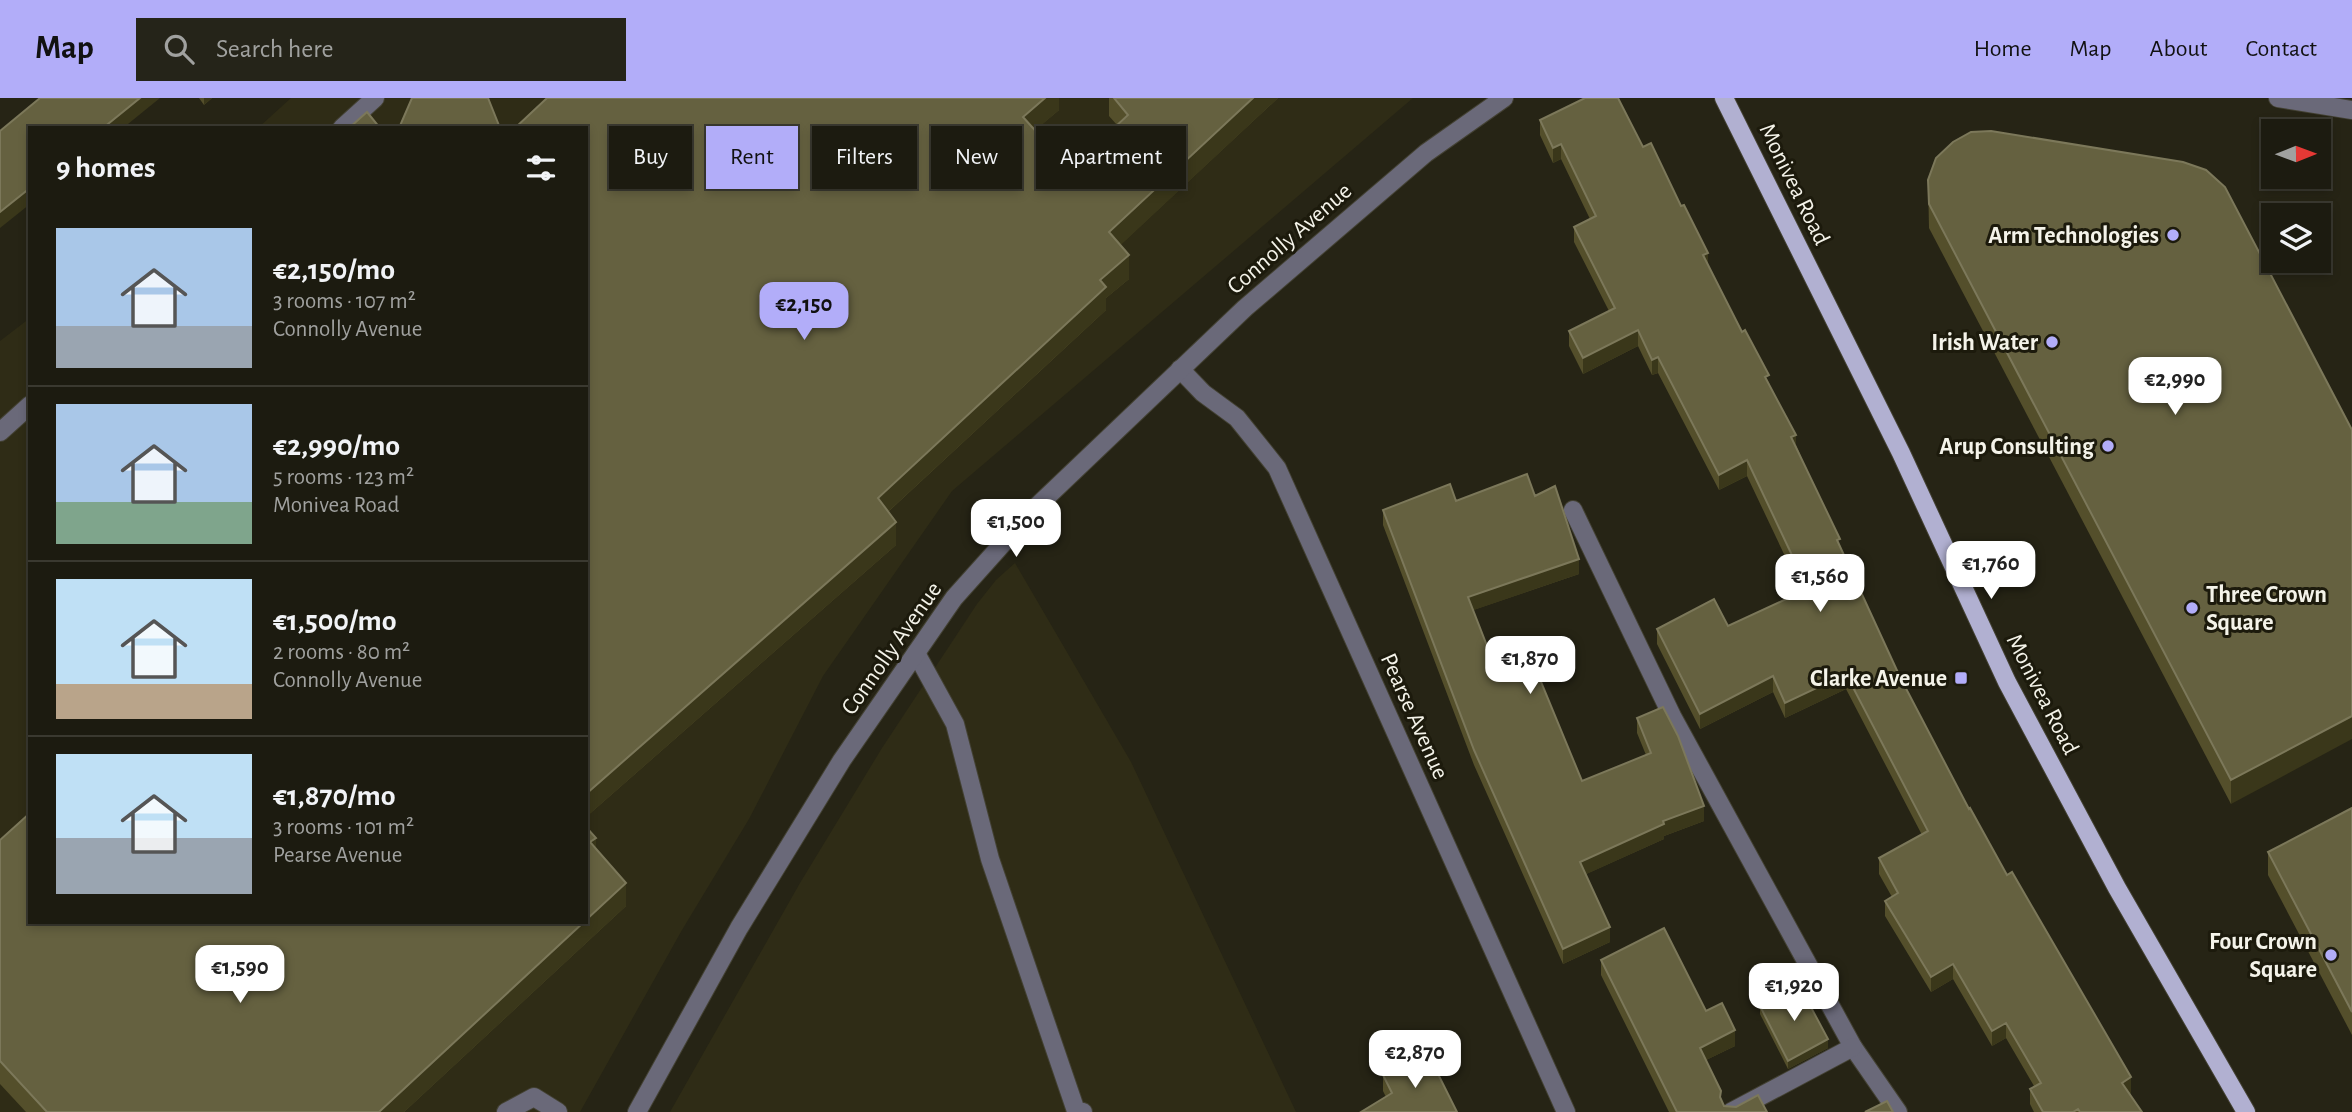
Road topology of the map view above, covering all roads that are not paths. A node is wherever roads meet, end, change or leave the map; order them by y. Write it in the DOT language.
graph roads {
  1 [pos="375,98"];
  2 [pos="1504,98"];
  3 [pos="1724,98"];
  4 [pos="2278,98"];
  5 [pos="2352,110"];
  6 [pos="344,126"];
  7 [pos="1180,369"];
  8 [pos="28,407"];
  9 [pos="0,432"];
  10 [pos="1573,510"];
  11 [pos="916,653"];
  12 [pos="1853,1047"];
  13 [pos="506,1112"];
  14 [pos="558,1112"];
  15 [pos="637,1112"];
  16 [pos="1083,1112"];
  17 [pos="1566,1112"];
  18 [pos="1731,1112"];
  19 [pos="1898,1112"];
  20 [pos="2246,1112"];
  1 -- 6 [label="street"];
  2 -- 7 [label="street, Connolly Avenue"];
  3 -- 20 [label="main road, Monivea Road"];
  4 -- 5 [label="street"];
  7 -- 11 [label="street, Connolly Avenue"];
  7 -- 17 [label="street, Pearse Avenue"];
  8 -- 9 [label="street"];
  10 -- 12 [label="street"];
  11 -- 15 [label="street, Connolly Avenue"];
  11 -- 16 [label="street"];
  12 -- 18 [label="street"];
  12 -- 19 [label="street"];
  13 -- 14 [label="street"];
}
